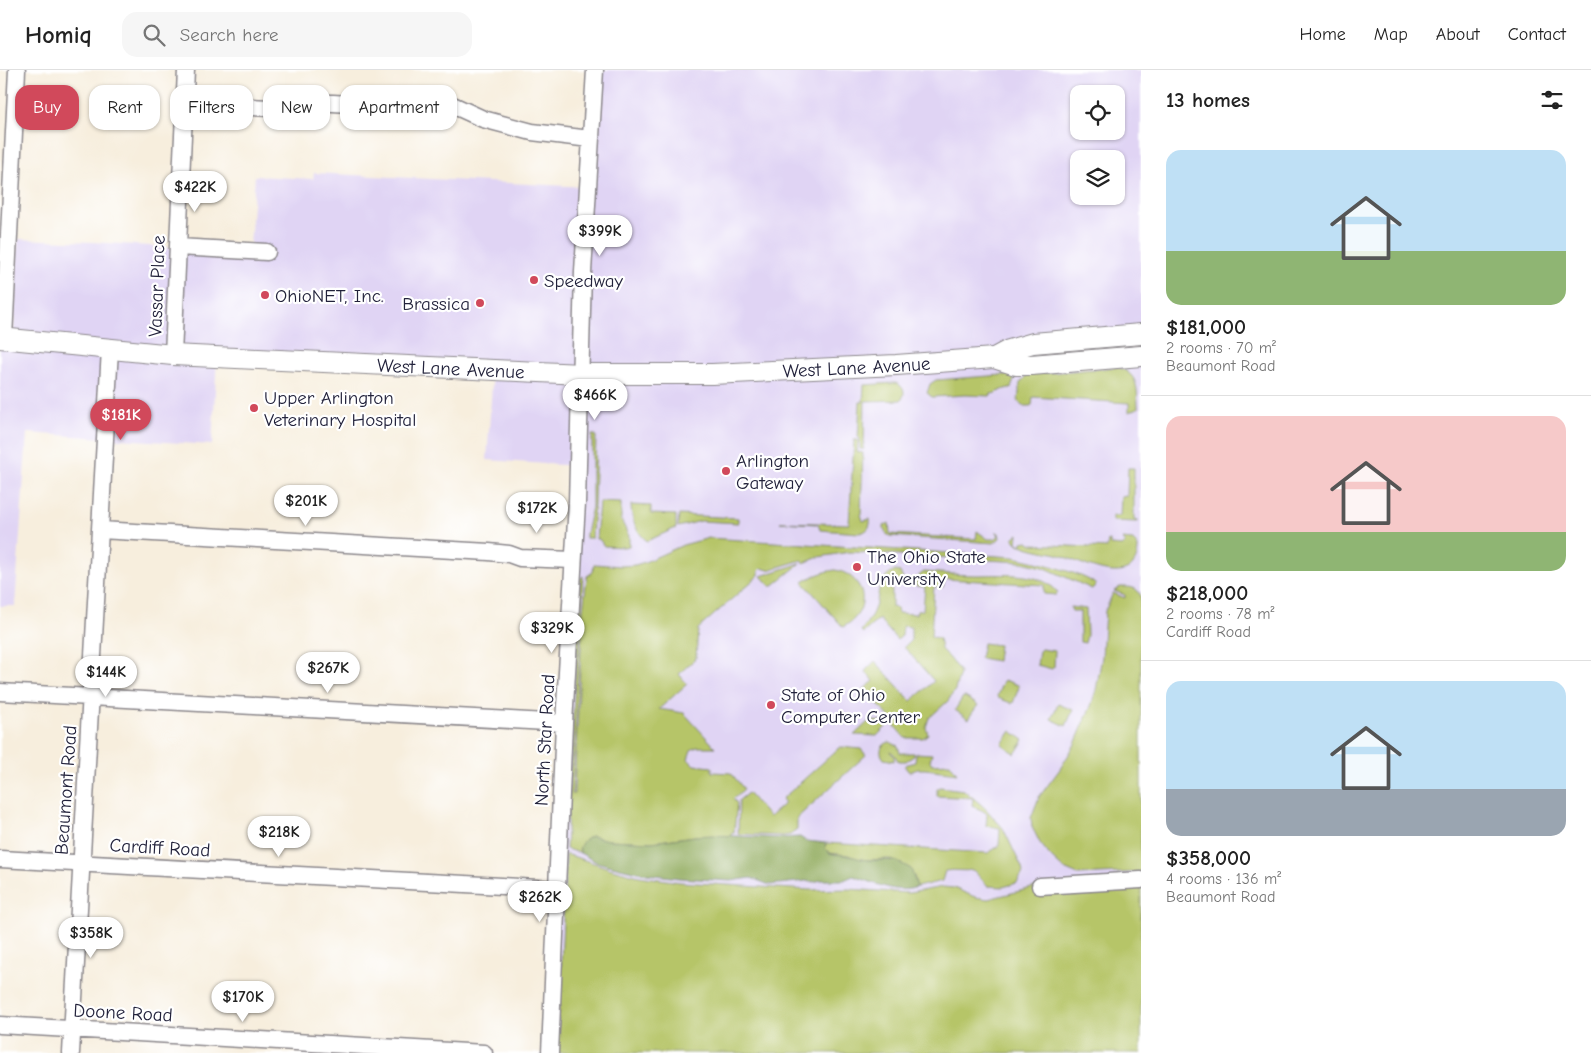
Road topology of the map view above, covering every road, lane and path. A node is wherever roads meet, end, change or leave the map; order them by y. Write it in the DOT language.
graph roads {
  1 [pos="17,70"];
  2 [pos="186,70"];
  3 [pos="595,70"];
  4 [pos="185,85"];
  5 [pos="253,107"];
  6 [pos="183,130"];
  7 [pos="590,139"];
  8 [pos="178,247"];
  9 [pos="267,252"];
  10 [pos="1141,334"];
  11 [pos="2,338"];
  12 [pos="110,349"];
  13 [pos="173,354"];
  14 [pos="1141,356"];
  15 [pos="994,358"];
  16 [pos="581,374"];
  17 [pos="100,530"];
  18 [pos="573,557"];
  19 [pos="0,692"];
  20 [pos="90,697"];
  21 [pos="564,723"];
  22 [pos="0,859"];
  23 [pos="80,864"];
  24 [pos="1141,880"];
  25 [pos="1040,886"];
  26 [pos="556,889"];
  27 [pos="0,1025"];
  28 [pos="72,1030"];
  29 [pos="71,1053"];
  30 [pos="484,1053"];
  31 [pos="550,1053"];
  1 -- 11 [label="street"];
  2 -- 4 [label="street, Vassar Place"];
  3 -- 7 [label="street, North Star Road"];
  5 -- 7 [label="street"];
  6 -- 8 [label="street, Vassar Place"];
  7 -- 16 [label="street, North Star Road"];
  8 -- 9 [label="street"];
  8 -- 13 [label="street, Vassar Place"];
  10 -- 15 [label="main road, West Lane Avenue"];
  11 -- 12 [label="main road, West Lane Avenue"];
  12 -- 13 [label="main road, West Lane Avenue"];
  12 -- 17 [label="street, Beaumont Road"];
  13 -- 16 [label="main road, West Lane Avenue"];
  14 -- 15 [label="main road, West Lane Avenue"];
  15 -- 16 [label="main road, West Lane Avenue"];
  16 -- 18 [label="street, North Star Road"];
  17 -- 18 [label="street"];
  17 -- 20 [label="street, Beaumont Road"];
  18 -- 21 [label="street, North Star Road"];
  19 -- 20 [label="street"];
  20 -- 21 [label="street"];
  20 -- 23 [label="street, Beaumont Road"];
  21 -- 26 [label="street, North Star Road"];
  22 -- 23 [label="street, Cardiff Road"];
  23 -- 26 [label="street, Cardiff Road"];
  23 -- 28 [label="street, Beaumont Road"];
  24 -- 25 [label="street"];
  26 -- 31 [label="street, North Star Road"];
  27 -- 28 [label="street, Doone Road"];
  28 -- 29 [label="street, Beaumont Road"];
  28 -- 30 [label="street, Doone Road"];
}
